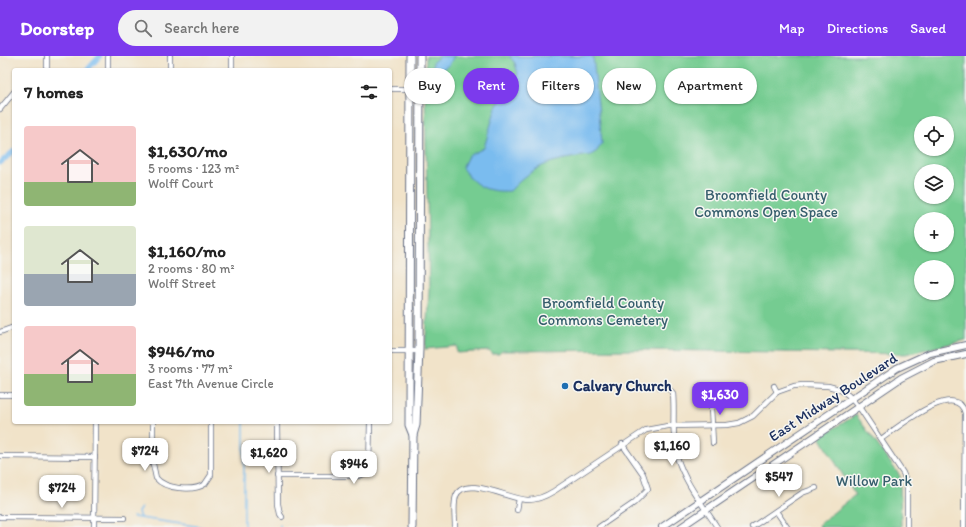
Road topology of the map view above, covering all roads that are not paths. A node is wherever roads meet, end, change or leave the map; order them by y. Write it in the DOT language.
graph roads {
  1 [pos="47,56"];
  2 [pos="108,56"];
  3 [pos="170,56"];
  4 [pos="232,56"];
  5 [pos="410,56"];
  6 [pos="420,56"];
  7 [pos="47,68"];
  8 [pos="108,68"];
  9 [pos="170,68"];
  10 [pos="232,68"];
  11 [pos="410,68"];
  12 [pos="420,68"];
  13 [pos="392,89"];
  14 [pos="404,89"];
  15 [pos="12,94"];
  16 [pos="409,104"];
  17 [pos="420,104"];
  18 [pos="0,109"];
  19 [pos="12,328"];
  20 [pos="0,332"];
  21 [pos="966,345"];
  22 [pos="392,351"];
  23 [pos="409,351"];
  24 [pos="419,351"];
  25 [pos="966,354"];
  26 [pos="774,386"];
  27 [pos="660,387"];
  28 [pos="710,390"];
  29 [pos="777,392"];
  30 [pos="0,395"];
  31 [pos="12,395"];
  32 [pos="851,398"];
  33 [pos="858,406"];
  34 [pos="95,424"];
  35 [pos="153,424"];
  36 [pos="211,424"];
  37 [pos="277,424"];
  38 [pos="370,424"];
  39 [pos="712,425"];
  40 [pos="673,426"];
  41 [pos="413,435"];
  42 [pos="881,439"];
  43 [pos="713,443"];
  44 [pos="622,444"];
  45 [pos="0,456"];
  46 [pos="95,456"];
  47 [pos="277,476"];
  48 [pos="456,484"];
  49 [pos="816,488"];
  50 [pos="460,490"];
  51 [pos="519,499"];
  52 [pos="700,501"];
  53 [pos="517,510"];
  54 [pos="706,510"];
  55 [pos="776,511"];
  56 [pos="0,517"];
  57 [pos="94,517"];
  58 [pos="282,517"];
  59 [pos="124,518"];
  60 [pos="94,527"];
  61 [pos="412,527"];
  62 [pos="455,527"];
  63 [pos="598,527"];
  64 [pos="662,527"];
  65 [pos="681,527"];
  66 [pos="717,527"];
  67 [pos="752,527"];
  68 [pos="787,527"];
  69 [pos="907,527"];
  70 [pos="964,527"];
  1 -- 7 [label="street"];
  2 -- 8 [label="street"];
  3 -- 9 [label="street"];
  4 -- 10 [label="street"];
  5 -- 11 [label="main road"];
  6 -- 12 [label="main road"];
  13 -- 14 [label="street"];
  15 -- 18 [label="street"];
  16 -- 23 [label="main road"];
  17 -- 24 [label="main road"];
  19 -- 20 [label="street"];
  21 -- 32 [label="main road, East Midway Boulevard"];
  22 -- 23 [label="street"];
  23 -- 24 [label="street"];
  23 -- 41 [label="main road"];
  24 -- 41 [label="main road"];
  25 -- 33 [label="main road, East Midway Boulevard"];
  26 -- 29 [label="street"];
  27 -- 40 [label="street"];
  28 -- 39 [label="street"];
  29 -- 32 [label="street"];
  29 -- 39 [label="street"];
  30 -- 31 [label="street"];
  32 -- 33 [label="street"];
  32 -- 52 [label="main road, East Midway Boulevard"];
  33 -- 42 [label="street"];
  33 -- 54 [label="main road, East Midway Boulevard"];
  34 -- 46 [label="street"];
  35 -- 36 [label="street"];
  37 -- 47 [label="street"];
  38 -- 47 [label="street"];
  39 -- 40 [label="street"];
  39 -- 43 [label="street"];
  40 -- 44 [label="street"];
  40 -- 52 [label="street"];
  41 -- 61 [label="main road"];
  42 -- 69 [label="street"];
  42 -- 70 [label="street"];
  44 -- 51 [label="street"];
  44 -- 63 [label="street"];
  45 -- 46 [label="street"];
  46 -- 57 [label="street"];
  47 -- 58 [label="street"];
  48 -- 50 [label="street"];
  49 -- 55 [label="street"];
  50 -- 51 [label="street"];
  50 -- 62 [label="street"];
  51 -- 53 [label="street"];
  52 -- 54 [label="street"];
  52 -- 64 [label="main road, East Midway Boulevard"];
  54 -- 65 [label="main road, East Midway Boulevard"];
  54 -- 66 [label="street"];
  55 -- 67 [label="street"];
  55 -- 68 [label="street"];
  56 -- 57 [label="street"];
  57 -- 59 [label="street"];
  57 -- 60 [label="street"];
}
